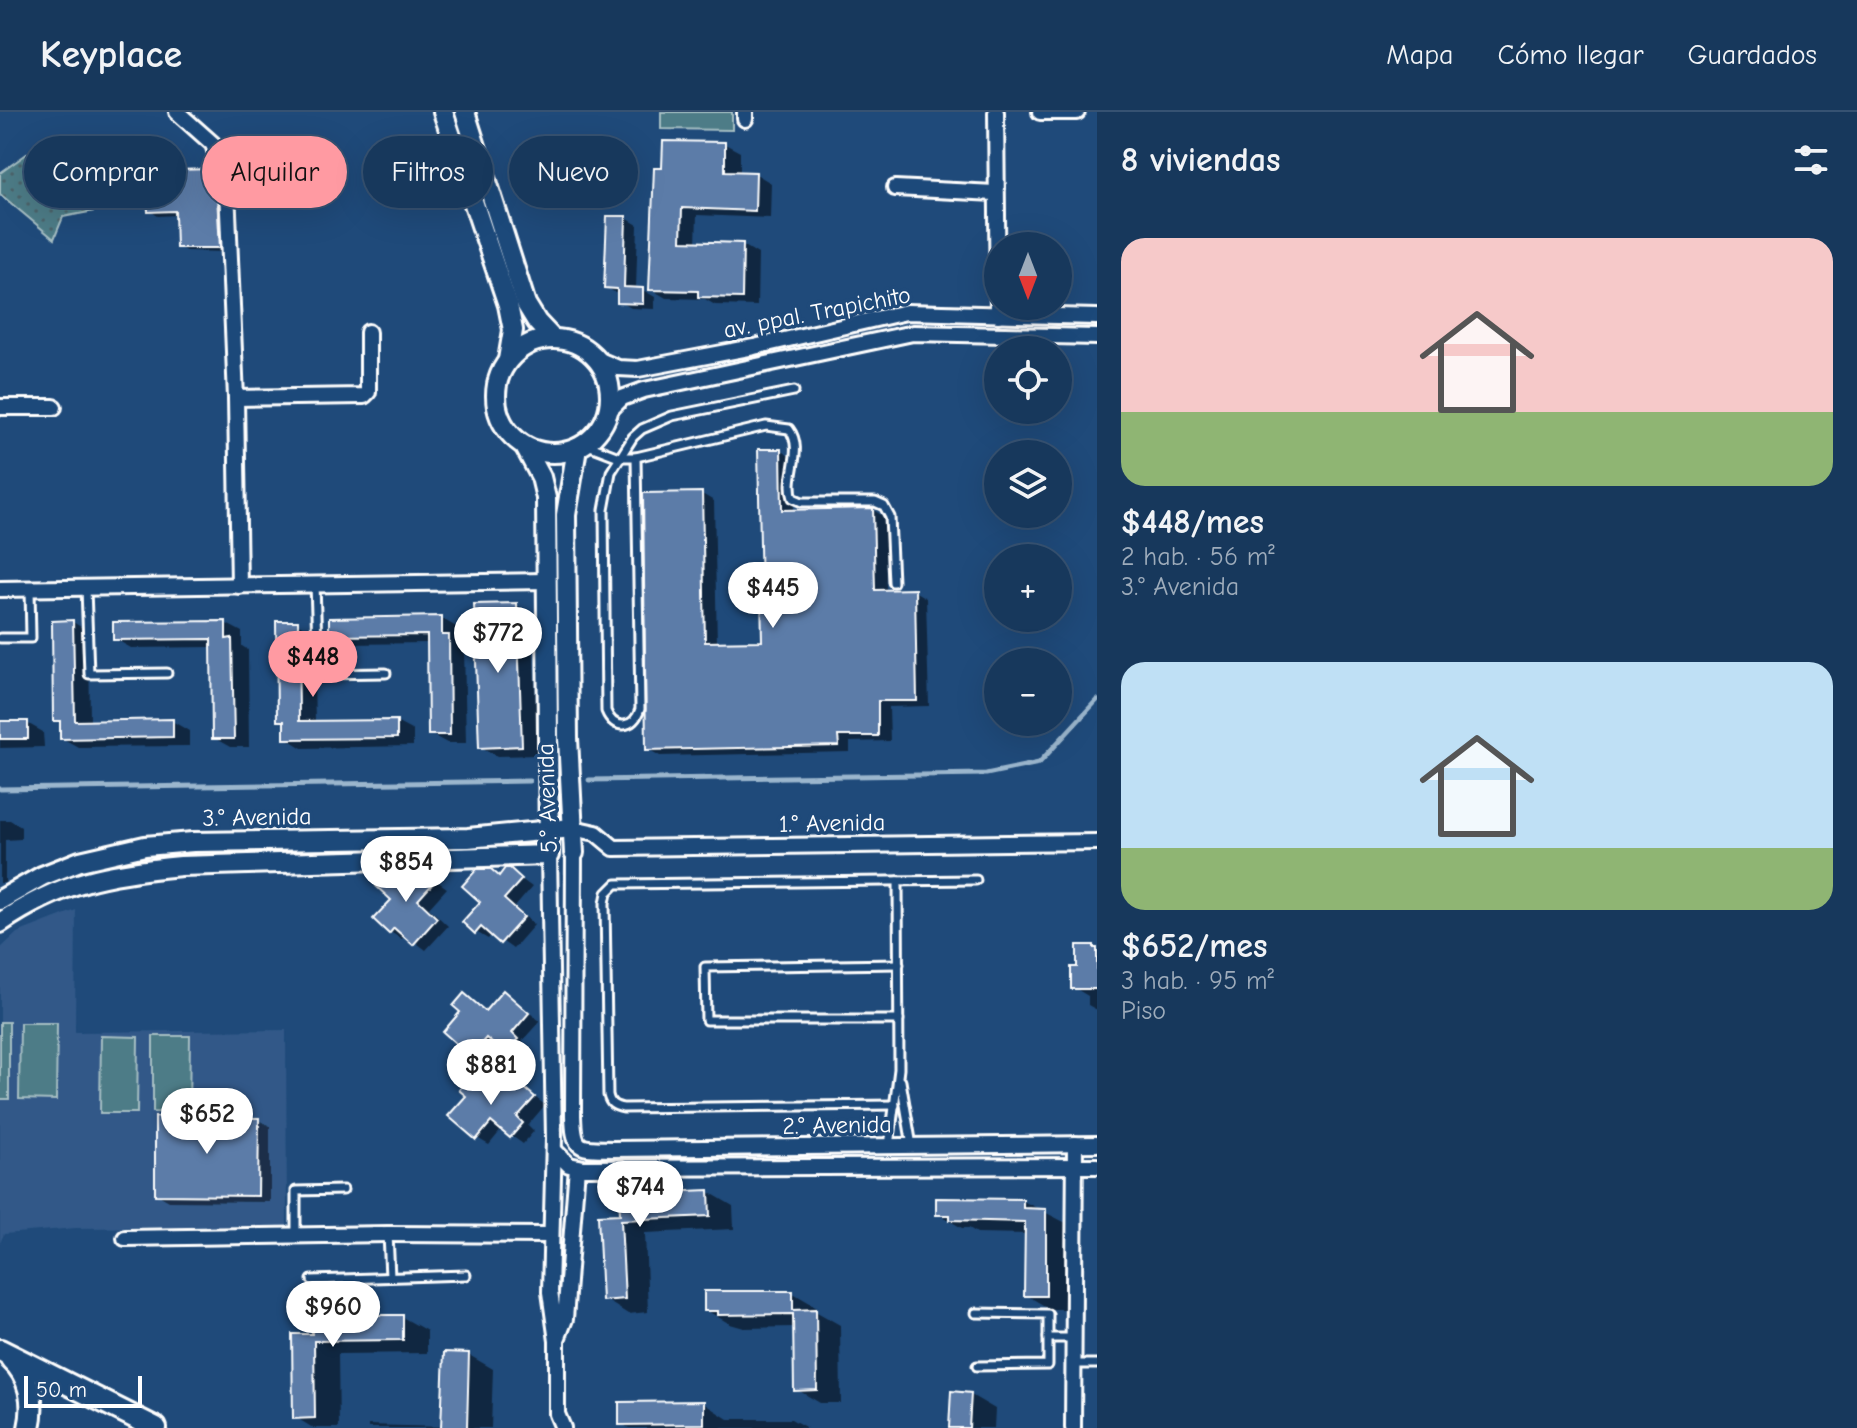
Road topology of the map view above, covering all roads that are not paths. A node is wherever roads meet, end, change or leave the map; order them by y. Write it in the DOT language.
graph roads {
  1 [pos="177,112"];
  2 [pos="443,112"];
  3 [pos="465,112"];
  4 [pos="996,112"];
  5 [pos="1040,112"];
  6 [pos="1077,112"];
  7 [pos="895,188"];
  8 [pos="995,193"];
  9 [pos="996,232"];
  10 [pos="979,315"];
  11 [pos="984,315"];
  12 [pos="1072,316"];
  13 [pos="1097,317"];
  14 [pos="368,332"];
  15 [pos="979,333"];
  16 [pos="1097,337"];
  17 [pos="553,339"];
  18 [pos="597,359"];
  19 [pos="508,360"];
  20 [pos="794,391"];
  21 [pos="236,398"];
  22 [pos="0,407"];
  23 [pos="54,407"];
  24 [pos="609,411"];
  25 [pos="581,446"];
  26 [pos="525,447"];
  27 [pos="619,457"];
  28 [pos="636,457"];
  29 [pos="546,581"];
  30 [pos="893,582"];
  31 [pos="315,584"];
  32 [pos="239,586"];
  33 [pos="86,588"];
  34 [pos="0,589"];
  35 [pos="30,589"];
  36 [pos="0,638"];
  37 [pos="167,673"];
  38 [pos="386,673"];
  39 [pos="573,828"];
  40 [pos="549,830"];
  41 [pos="1097,842"];
  42 [pos="574,853"];
  43 [pos="549,855"];
  44 [pos="976,880"];
  45 [pos="898,881"];
  46 [pos="0,900"];
  47 [pos="0,923"];
  48 [pos="899,964"];
  49 [pos="899,1020"];
  50 [pos="899,1069"];
  51 [pos="895,1105"];
  52 [pos="578,1144"];
  53 [pos="1075,1144"];
  54 [pos="1097,1144"];
  55 [pos="912,1146"];
  56 [pos="889,1147"];
  57 [pos="554,1150"];
  58 [pos="1074,1166"];
  59 [pos="1097,1166"];
  60 [pos="577,1167"];
  61 [pos="343,1190"];
  62 [pos="388,1234"];
  63 [pos="551,1235"];
  64 [pos="296,1236"];
  65 [pos="125,1238"];
  66 [pos="466,1275"];
  67 [pos="390,1277"];
  68 [pos="312,1280"];
  69 [pos="976,1313"];
  70 [pos="1048,1338"];
  71 [pos="1074,1338"];
  72 [pos="557,1341"];
  73 [pos="0,1350"];
  74 [pos="1073,1364"];
  75 [pos="1097,1364"];
  76 [pos="977,1366"];
  77 [pos="29,1428"];
  78 [pos="156,1428"];
  79 [pos="563,1428"];
  80 [pos="1073,1428"];
  1 -- 21 [label="street"];
  2 -- 19 [label="street"];
  3 -- 17 [label="street"];
  4 -- 8 [label="street"];
  5 -- 6 [label="street"];
  7 -- 8 [label="street"];
  8 -- 9 [label="street"];
  10 -- 11 [label="street, av. ppal. Trapichito"];
  10 -- 15 [label="street"];
  10 -- 18 [label="street, av. ppal. Trapichito"];
  12 -- 13 [label="street, av. ppal. Trapichito"];
  14 -- 21 [label="street"];
  15 -- 16 [label="street, av. ppal. Trapichito"];
  15 -- 24 [label="street, av. ppal. Trapichito"];
  17 -- 18 [label="street"];
  17 -- 19 [label="street"];
  18 -- 24 [label="street"];
  19 -- 26 [label="street"];
  20 -- 27 [label="lane"];
  21 -- 32 [label="street"];
  22 -- 23 [label="street"];
  24 -- 25 [label="street"];
  25 -- 26 [label="street"];
  25 -- 27 [label="lane"];
  25 -- 39 [label="street, 5.° Avenida"];
  26 -- 29 [label="street, 5.° Avenida"];
  27 -- 28 [label="lane"];
  27 -- 28 [label="lane"];
  28 -- 30 [label="lane"];
  29 -- 31 [label="street"];
  29 -- 40 [label="street, 5.° Avenida"];
  31 -- 32 [label="street"];
  31 -- 38 [label="lane"];
  32 -- 33 [label="street"];
  33 -- 35 [label="street"];
  33 -- 37 [label="lane"];
  34 -- 35 [label="street"];
  35 -- 36 [label="lane"];
  39 -- 40 [label="street, 3.° Avenida"];
  39 -- 41 [label="street, 1.° Avenida"];
  39 -- 42 [label="street, 5.° Avenida"];
  40 -- 43 [label="street, 5.° Avenida"];
  40 -- 46 [label="street, 3.° Avenida"];
  42 -- 52 [label="street, 5.° Avenida"];
  43 -- 47 [label="street, 3.° Avenida"];
  43 -- 57 [label="street"];
  44 -- 45 [label="lane"];
  45 -- 48 [label="lane"];
  45 -- 51 [label="lane"];
  48 -- 49 [label="lane"];
  48 -- 49 [label="lane"];
  49 -- 50 [label="lane"];
  50 -- 51 [label="lane"];
  50 -- 55 [label="lane"];
  51 -- 56 [label="lane"];
  52 -- 56 [label="street, 2.° Avenida"];
  53 -- 54 [label="street, 2.° Avenida"];
  53 -- 55 [label="street, 2.° Avenida"];
  53 -- 58 [label="street"];
  55 -- 56 [label="street, 2.° Avenida"];
  57 -- 60 [label="street"];
  57 -- 63 [label="street"];
  58 -- 59 [label="street"];
  58 -- 60 [label="street"];
  58 -- 71 [label="street"];
  60 -- 72 [label="street"];
  61 -- 64 [label="lane"];
  62 -- 63 [label="street"];
  62 -- 64 [label="street"];
  62 -- 67 [label="lane"];
  63 -- 72 [label="street"];
  64 -- 65 [label="street"];
  66 -- 67 [label="lane"];
  67 -- 68 [label="lane"];
  69 -- 70 [label="lane"];
  70 -- 71 [label="lane"];
  70 -- 76 [label="lane"];
  71 -- 74 [label="street"];
  72 -- 79 [label="street"];
  73 -- 77 [label="main road"];
  73 -- 78 [label="main road"];
  74 -- 75 [label="lane"];
  74 -- 80 [label="street"];
}
